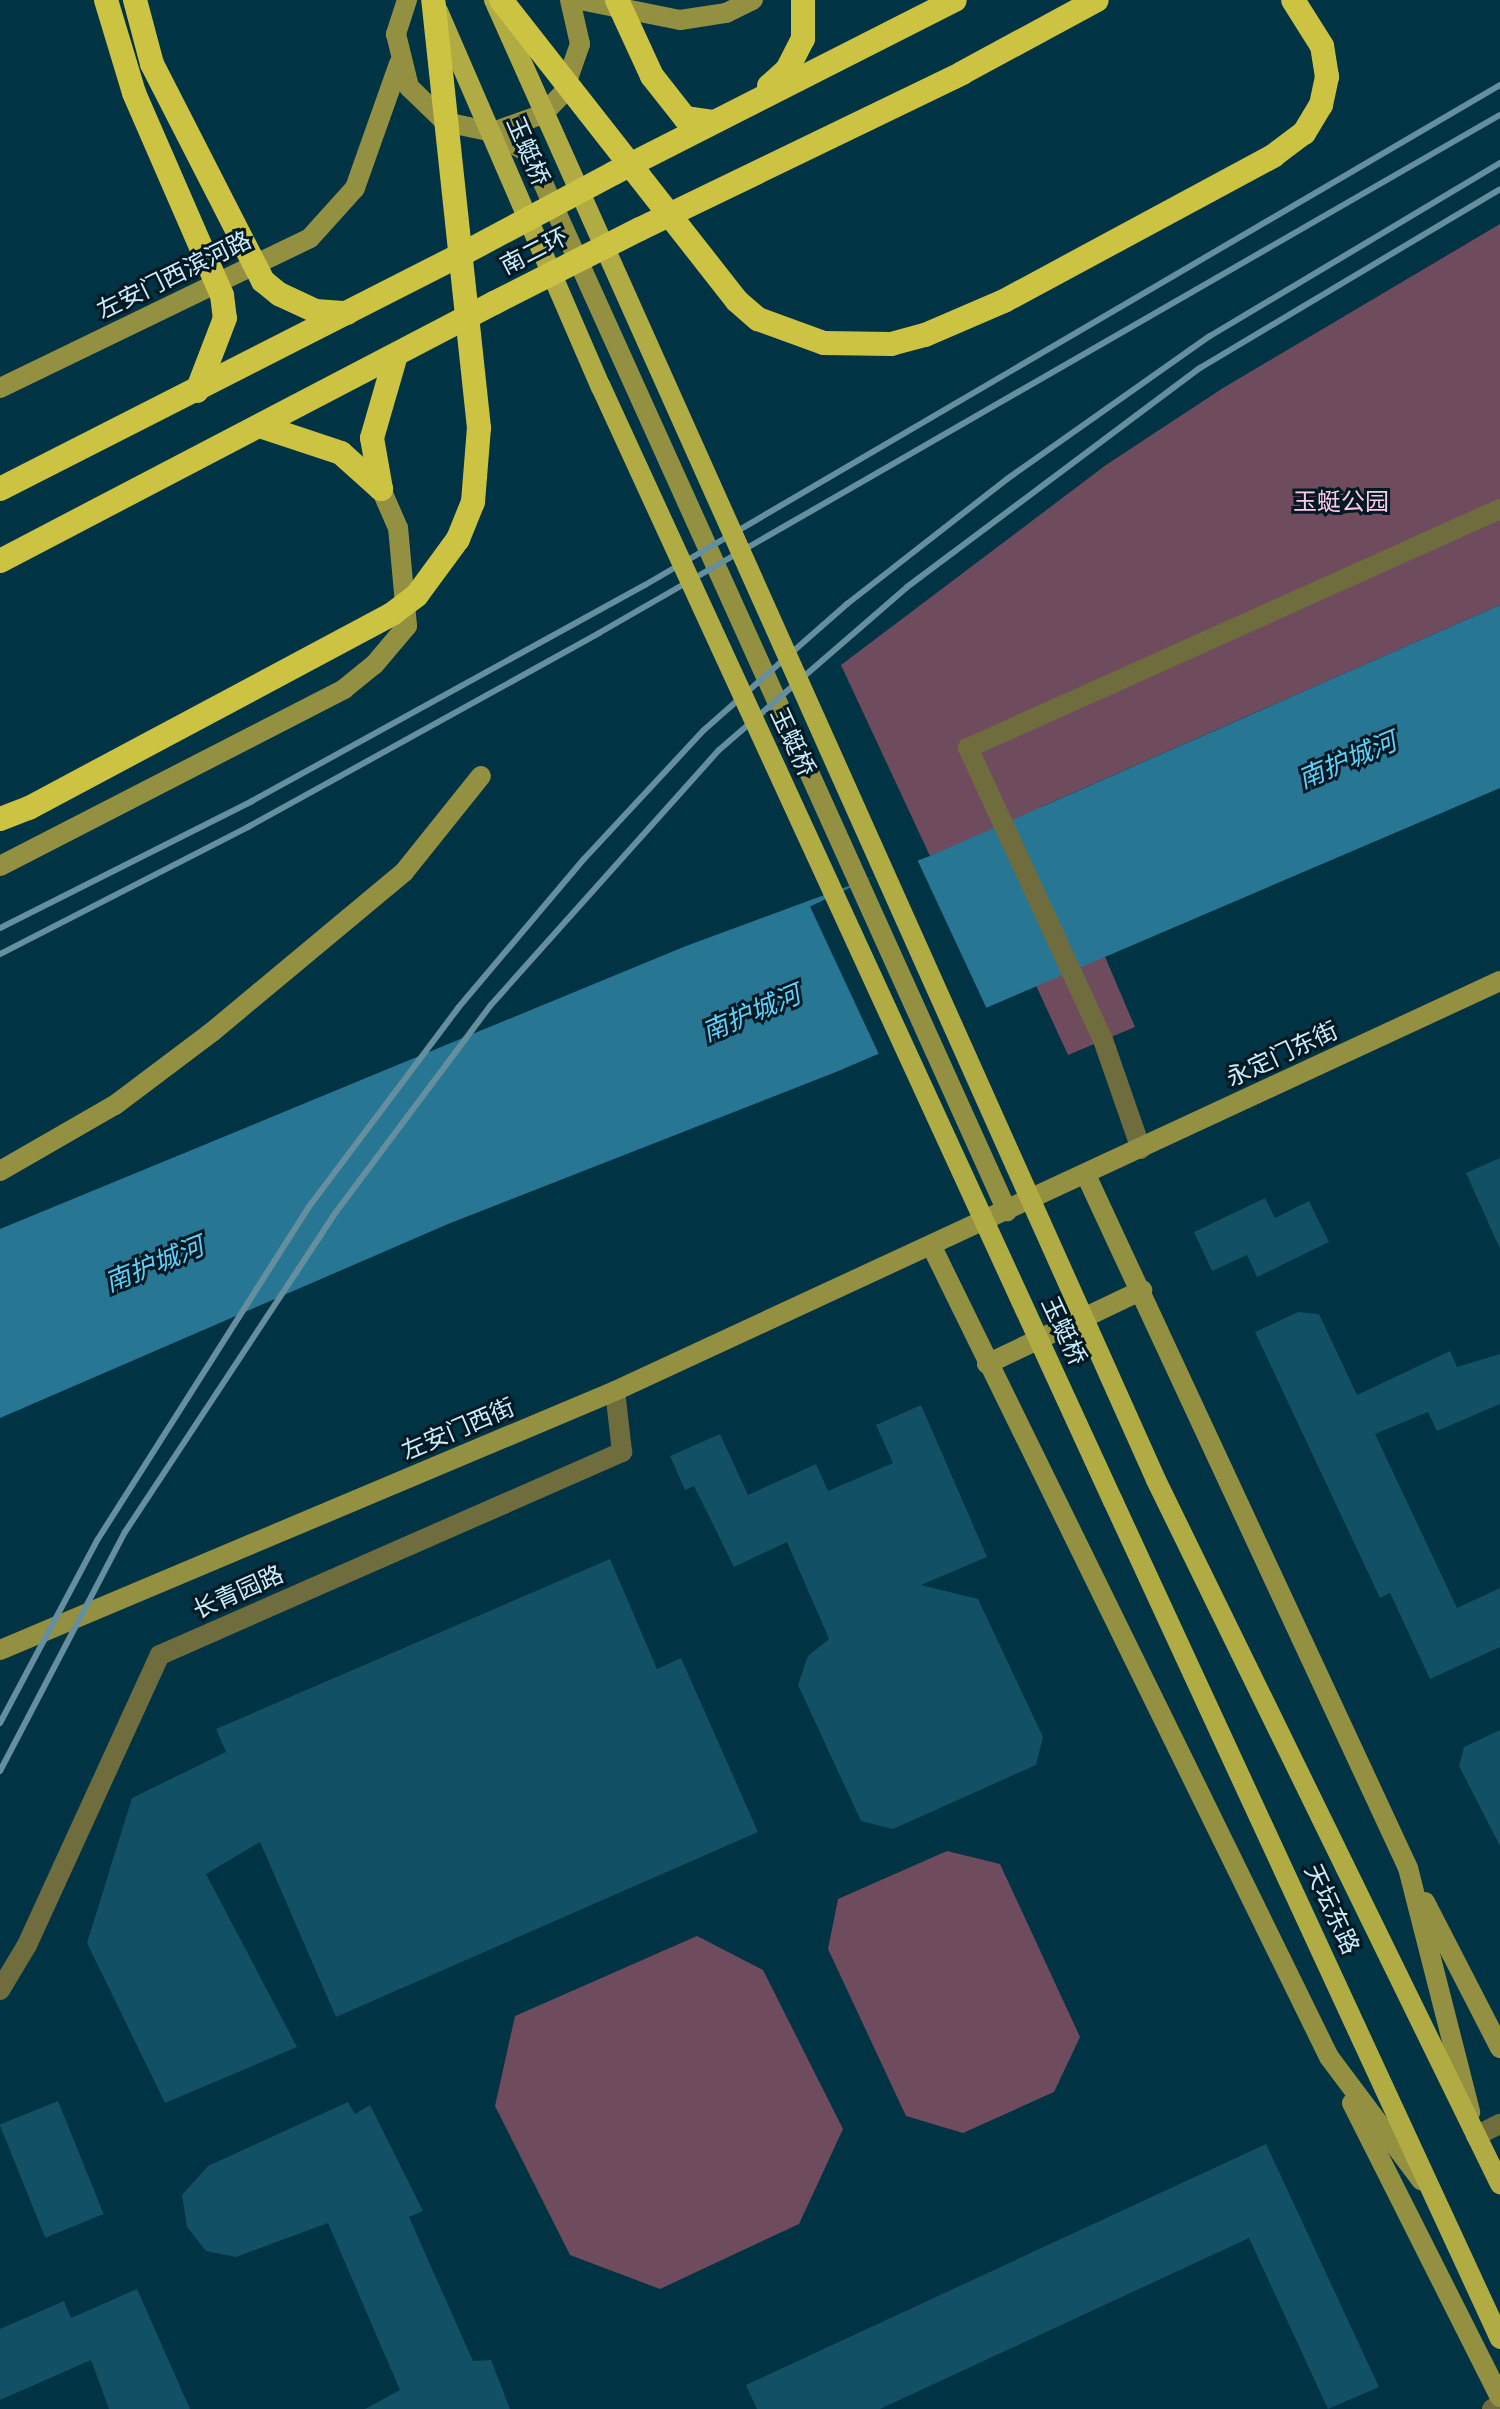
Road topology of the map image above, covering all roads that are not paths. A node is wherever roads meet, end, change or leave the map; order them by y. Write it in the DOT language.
graph roads {
  1 [pos="106,0"];
  2 [pos="135,0"];
  3 [pos="407,0"];
  4 [pos="433,0"];
  5 [pos="494,0"];
  6 [pos="501,0"];
  7 [pos="570,0"];
  8 [pos="580,0"];
  9 [pos="617,0"];
  10 [pos="753,0"];
  11 [pos="803,0"];
  12 [pos="955,0"];
  13 [pos="1097,0"];
  14 [pos="1293,0"];
  15 [pos="399,64"];
  16 [pos="652,76"];
  17 [pos="749,103"];
  18 [pos="543,114"];
  19 [pos="713,122"];
  20 [pos="493,132"];
  21 [pos="657,151"];
  22 [pos="530,154"];
  23 [pos="350,313"];
  24 [pos="396,355"];
  25 [pos="0,388"];
  26 [pos="197,391"];
  27 [pos="263,427"];
  28 [pos="0,489"];
  29 [pos="381,489"];
  30 [pos="1500,509"];
  31 [pos="0,561"];
  32 [pos="481,776"];
  33 [pos="0,819"];
  34 [pos="0,866"];
  35 [pos="1500,981"];
  36 [pos="1141,1149"];
  37 [pos="0,1171"];
  38 [pos="1086,1175"];
  39 [pos="1007,1211"];
  40 [pos="932,1247"];
  41 [pos="1142,1290"];
  42 [pos="987,1364"];
  43 [pos="615,1391"];
  44 [pos="1156,1480"];
  45 [pos="1113,1501"];
  46 [pos="0,1650"];
  47 [pos="1408,1868"];
  48 [pos="0,1990"];
  49 [pos="1500,2048"];
  50 [pos="1329,2057"];
  51 [pos="1500,2124"];
  52 [pos="1476,2136"];
  53 [pos="1500,2184"];
  54 [pos="1442,2208"];
  55 [pos="1500,2339"];
  56 [pos="1500,2397"];
  57 [pos="1500,2405"];
  58 [pos="1492,2409"];
  1 -- 26 [label="highway, bridge"];
  2 -- 23 [label="highway, bridge"];
  3 -- 15 [label="street"];
  4 -- 33 [label="highway, bridge"];
  4 -- 45 [label="main road, 玉蜓桥, bridge"];
  5 -- 44 [label="main road, 玉蜓桥, bridge"];
  6 -- 14 [label="highway, bridge"];
  7 -- 18 [label="street"];
  8 -- 10 [label="street"];
  9 -- 16 [label="highway, bridge"];
  11 -- 17 [label="highway"];
  12 -- 17 [label="highway, 南二环"];
  13 -- 24 [label="highway, 南二环, bridge"];
  15 -- 20 [label="street"];
  15 -- 25 [label="street, 左安门西滨河路"];
  16 -- 19 [label="highway"];
  16 -- 21 [label="highway"];
  17 -- 19 [label="highway, 南二环"];
  18 -- 20 [label="street"];
  18 -- 22 [label="street"];
  19 -- 21 [label="highway, 南二环"];
  20 -- 22 [label="street"];
  21 -- 23 [label="highway, 南二环, bridge"];
  22 -- 39 [label="street"];
  23 -- 26 [label="highway, 南二环"];
  24 -- 27 [label="highway, 南二环"];
  24 -- 29 [label="highway"];
  26 -- 28 [label="highway, 南二环"];
  27 -- 29 [label="highway"];
  27 -- 31 [label="highway, 南二环"];
  29 -- 34 [label="street"];
  30 -- 36 [label="street"];
  32 -- 37 [label="street"];
  35 -- 36 [label="street, 永定门东街"];
  36 -- 38 [label="street, 永定门东街"];
  38 -- 39 [label="street, 永定门东街"];
  38 -- 41 [label="street"];
  39 -- 40 [label="street, 左安门西街"];
  40 -- 42 [label="street"];
  40 -- 43 [label="street, 左安门西街"];
  41 -- 42 [label="street"];
  41 -- 47 [label="street"];
  42 -- 50 [label="street"];
  43 -- 46 [label="street, 左安门西街"];
  43 -- 48 [label="street, 长青园路"];
  44 -- 52 [label="main road, 天坛东路"];
  45 -- 54 [label="main road, 天坛东路"];
  47 -- 49 [label="street"];
  47 -- 52 [label="street"];
  50 -- 54 [label="street"];
  50 -- 56 [label="street"];
  51 -- 52 [label="street"];
  52 -- 53 [label="main road, 天坛东路"];
  54 -- 55 [label="main road, 天坛东路"];
  57 -- 58 [label="street"];
}
